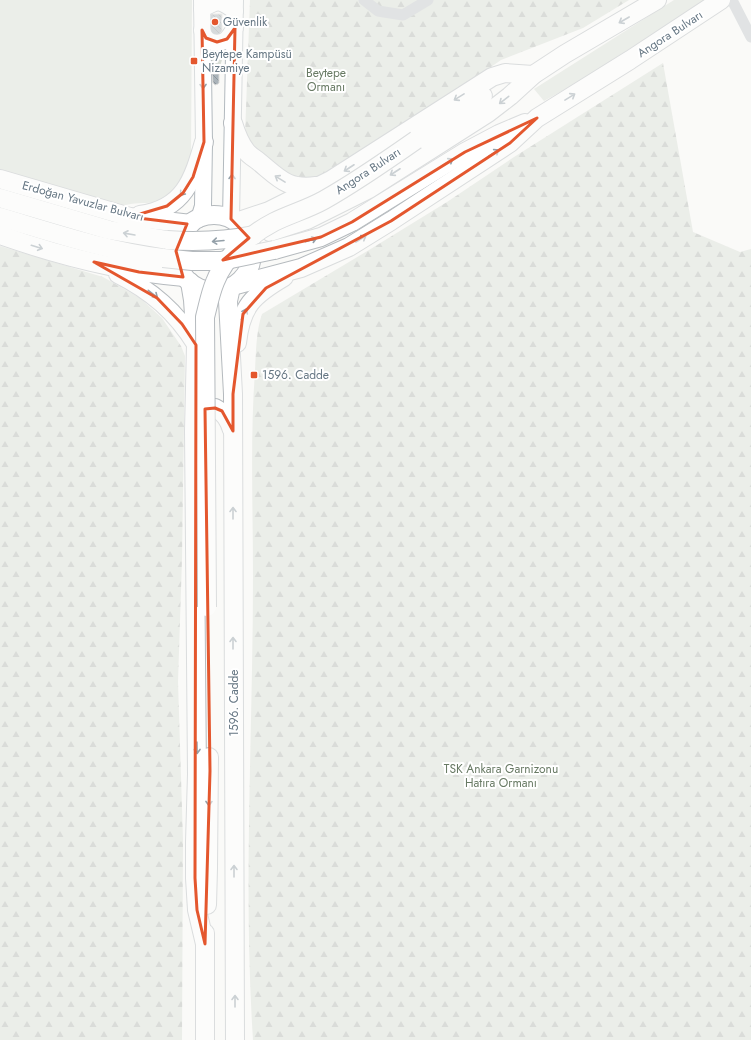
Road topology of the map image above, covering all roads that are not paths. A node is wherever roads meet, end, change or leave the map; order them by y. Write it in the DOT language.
graph roads {
  1 [pos="364,0"];
  2 [pos="428,0"];
  3 [pos="657,0"];
  4 [pos="721,0"];
  5 [pos="732,0"];
  6 [pos="202,4"];
  7 [pos="235,5"];
  8 [pos="235,28"];
  9 [pos="202,30"];
  10 [pos="751,37"];
  11 [pos="533,75"];
  12 [pos="537,118"];
  13 [pos="233,123"];
  14 [pos="204,142"];
  15 [pos="0,179"];
  16 [pos="317,186"];
  17 [pos="0,198"];
  18 [pos="269,211"];
  19 [pos="0,217"];
  20 [pos="130,217"];
  21 [pos="233,220"];
  22 [pos="195,221"];
  23 [pos="0,235"];
  24 [pos="167,240"];
  25 [pos="94,262"];
  26 [pos="294,269"];
  27 [pos="187,279"];
  28 [pos="227,284"];
  29 [pos="196,345"];
  30 [pos="233,394"];
  31 [pos="194,431"];
  32 [pos="233,431"];
  33 [pos="205,944"];
  34 [pos="205,1040"];
  35 [pos="235,1040"];
  1 -- 2 [label="street"];
  3 -- 11 [label="main road, Angora Bulvarı, one-way"];
  12 -- 4 [label="main road, Angora Bulvarı, one-way"];
  5 -- 10 [label="street"];
  6 -- 7 [label="main road"];
  6 -- 9 [label="main road, 1596. Cadde"];
  7 -- 8 [label="main road"];
  8 -- 9 [label="main road"];
  8 -- 13 [label="main road"];
  9 -- 14 [label="main road, 1596. Cadde, one-way"];
  11 -- 16 [label="main road, Angora Bulvarı, one-way"];
  11 -- 24 [label="main road, Angora Bulvarı, one-way, bridge"];
  11 -- 28 [label="main road, Angora Bulvarı, bridge"];
  19 -- 12 [label="main road, Angora Bulvarı, one-way, bridge"];
  26 -- 12 [label="main road, Angora Bulvarı, one-way"];
  16 -- 13 [label="main road, one-way"];
  21 -- 13 [label="main road, one-way"];
  14 -- 20 [label="main road, one-way"];
  14 -- 22 [label="main road, 1596. Cadde"];
  15 -- 20 [label="main road, Erdoğan Yavuzlar Bulvarı"];
  16 -- 18 [label="main road, Angora Bulvarı"];
  24 -- 17 [label="main road, Erdoğan Yavuzlar Bulvarı, one-way"];
  18 -- 21 [label="main road, Angora Bulvarı"];
  18 -- 26 [label="main road"];
  20 -- 22 [label="main road, Erdoğan Yavuzlar Bulvarı"];
  21 -- 22 [label="main road, Erdoğan Yavuzlar Bulvarı"];
  21 -- 28 [label="main road, 1596. Cadde"];
  22 -- 27 [label="main road, 1596. Cadde"];
  23 -- 25 [label="main road, one-way"];
  25 -- 27 [label="main road"];
  25 -- 29 [label="main road, one-way"];
  26 -- 28 [label="main road, Angora Bulvarı"];
  30 -- 26 [label="main road, one-way"];
  27 -- 28 [label="main road"];
  27 -- 29 [label="main road, 1596. Cadde"];
  28 -- 30 [label="main road, 1596. Cadde"];
  28 -- 33 [label="main road, 1596. Cadde, one-way, bridge"];
  29 -- 31 [label="main road, 1596. Cadde"];
  30 -- 32 [label="main road, 1596. Cadde"];
  31 -- 32 [label="main road"];
  31 -- 33 [label="main road, 1596. Cadde, one-way"];
  35 -- 32 [label="main road, 1596. Cadde, one-way"];
  33 -- 34 [label="main road, 1596. Cadde"];
}
